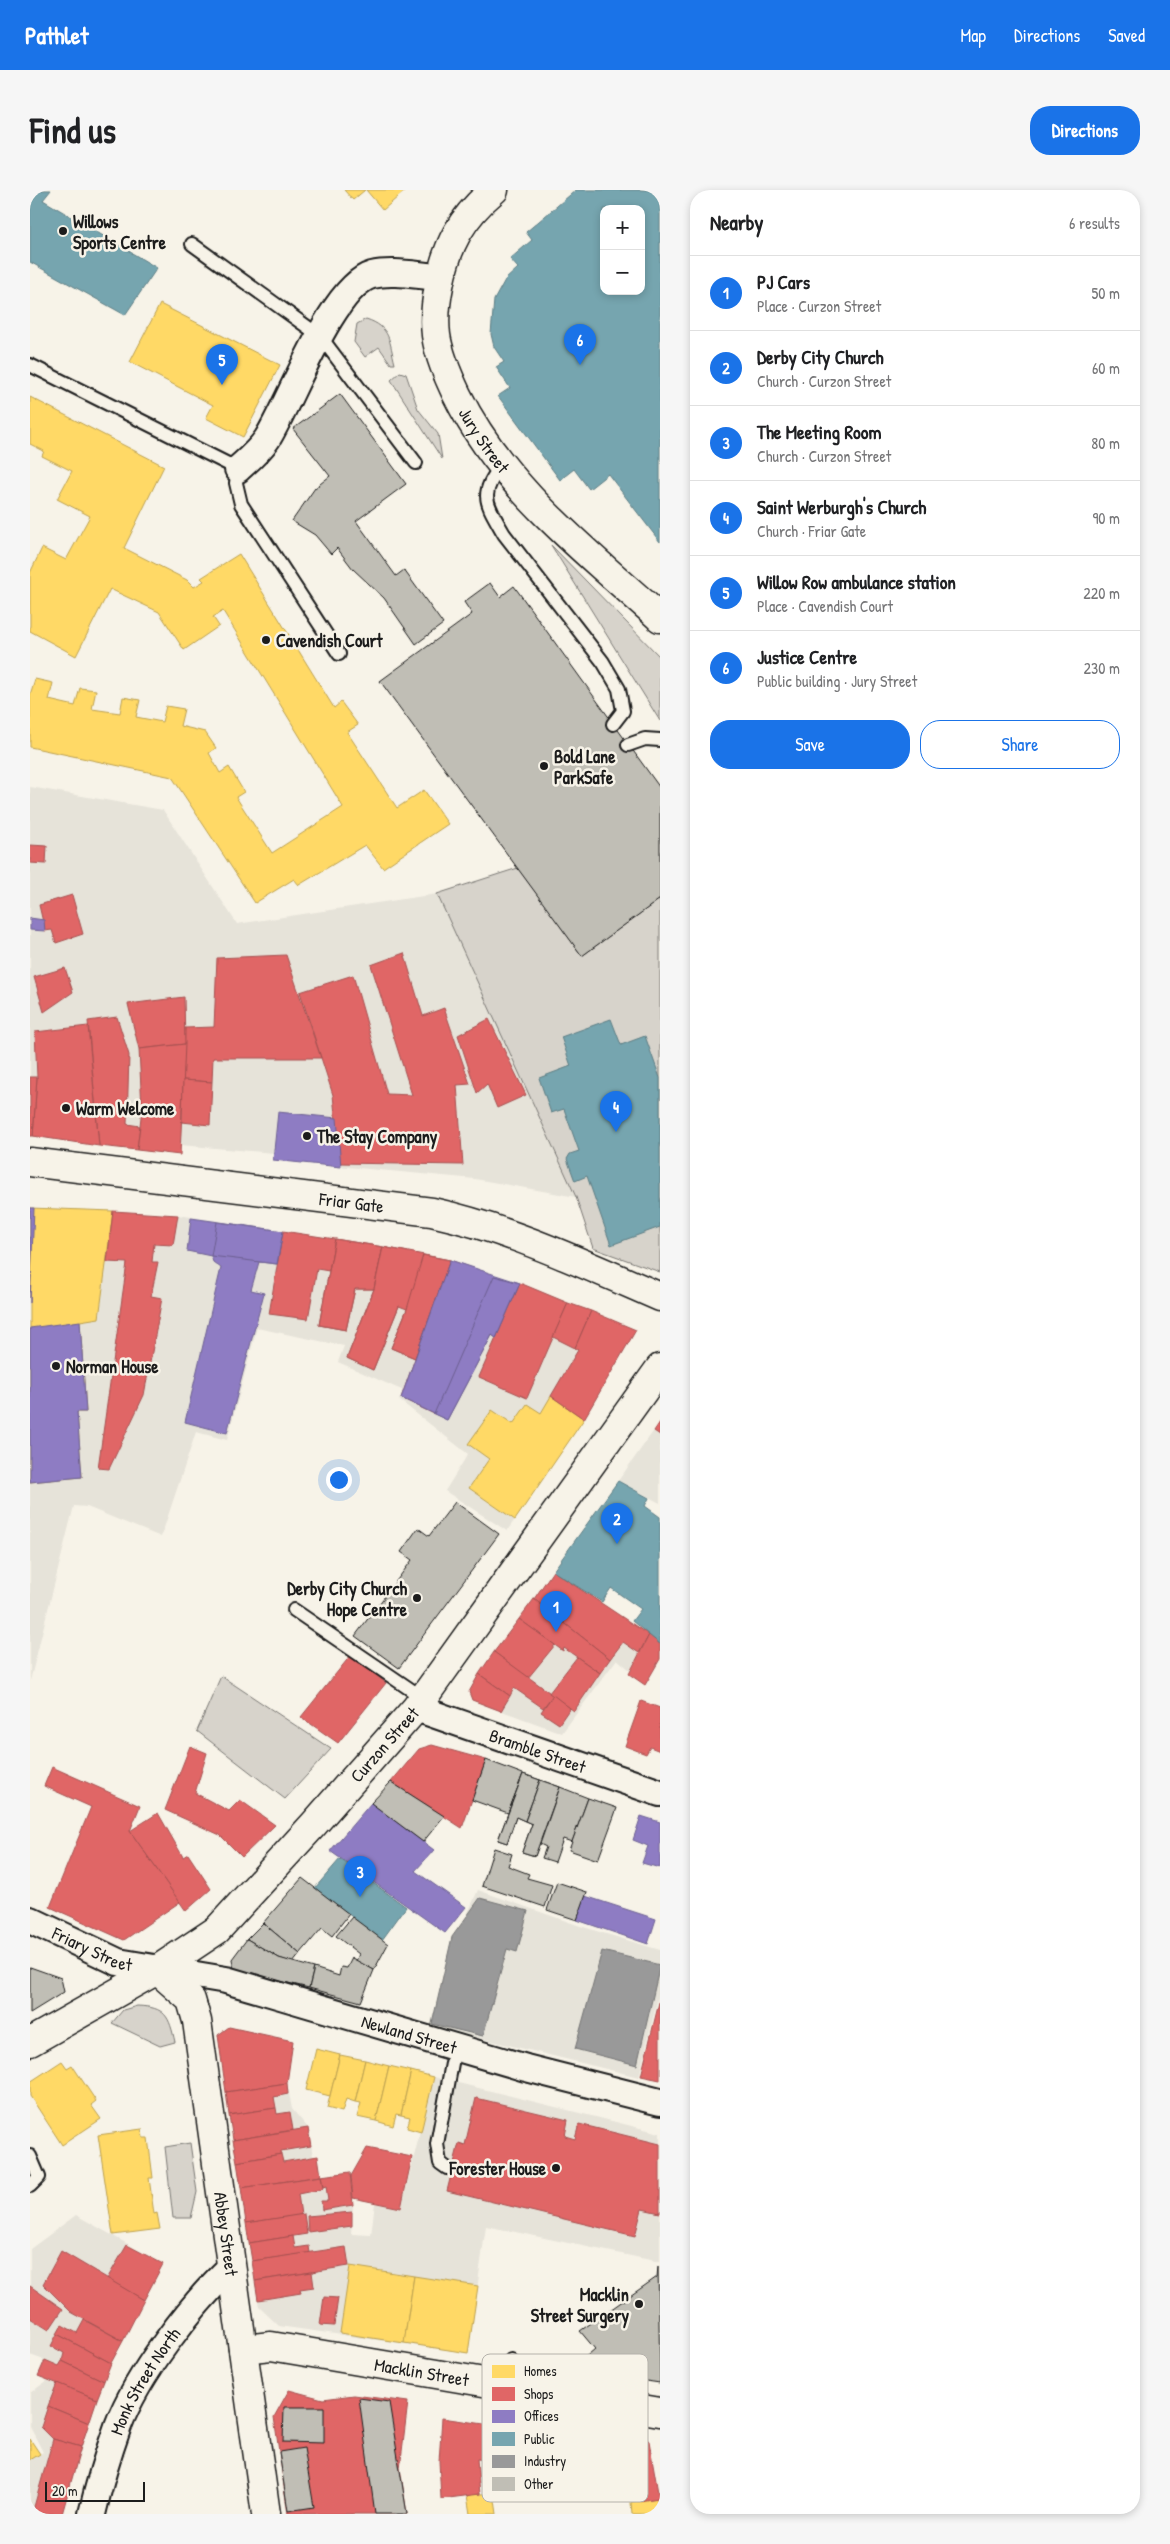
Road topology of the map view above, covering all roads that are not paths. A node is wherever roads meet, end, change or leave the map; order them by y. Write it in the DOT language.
graph roads {
  1 [pos="494,190"];
  2 [pos="192,244"];
  3 [pos="441,277"];
  4 [pos="320,336"];
  5 [pos="30,365"];
  6 [pos="416,463"];
  7 [pos="501,467"];
  8 [pos="238,469"];
  9 [pos="660,618"];
  10 [pos="339,654"];
  11 [pos="613,724"];
  12 [pos="660,740"];
  13 [pos="628,745"];
  14 [pos="30,1162"];
  15 [pos="660,1296"];
  16 [pos="660,1368"];
  17 [pos="294,1610"];
  18 [pos="420,1703"];
  19 [pos="660,1793"];
  20 [pos="30,1920"];
  21 [pos="157,1970"];
  22 [pos="30,2042"];
  23 [pos="455,2047"];
  24 [pos="660,2102"];
  25 [pos="30,2156"];
  26 [pos="447,2168"];
  27 [pos="30,2186"];
  28 [pos="232,2267"];
  29 [pos="243,2348"];
  30 [pos="482,2383"];
  31 [pos="92,2514"];
  32 [pos="266,2514"];
  1 -- 3 [label="street, Jury Street"];
  2 -- 4 [label="lane"];
  3 -- 4 [label="street"];
  3 -- 7 [label="street, Jury Street"];
  4 -- 6 [label="lane"];
  4 -- 8 [label="street"];
  5 -- 8 [label="lane"];
  7 -- 9 [label="street, Jury Street"];
  7 -- 11 [label="lane"];
  8 -- 10 [label="lane"];
  12 -- 13 [label="lane"];
  14 -- 15 [label="street, Friar Gate"];
  16 -- 18 [label="street, Curzon Street"];
  17 -- 18 [label="lane"];
  18 -- 19 [label="street, Bramble Street"];
  18 -- 21 [label="street, Curzon Street"];
  20 -- 21 [label="street, Friary Street"];
  21 -- 22 [label="street, Curzon Street"];
  21 -- 23 [label="street, Newland Street"];
  21 -- 28 [label="street, Abbey Street"];
  23 -- 24 [label="street, Newland Street"];
  23 -- 26 [label="lane"];
  25 -- 27 [label="lane"];
  28 -- 29 [label="street, Abbey Street"];
  28 -- 31 [label="street, Monk Street North"];
  29 -- 30 [label="street, Macklin Street"];
  29 -- 32 [label="street, Abbey Street"];
}
